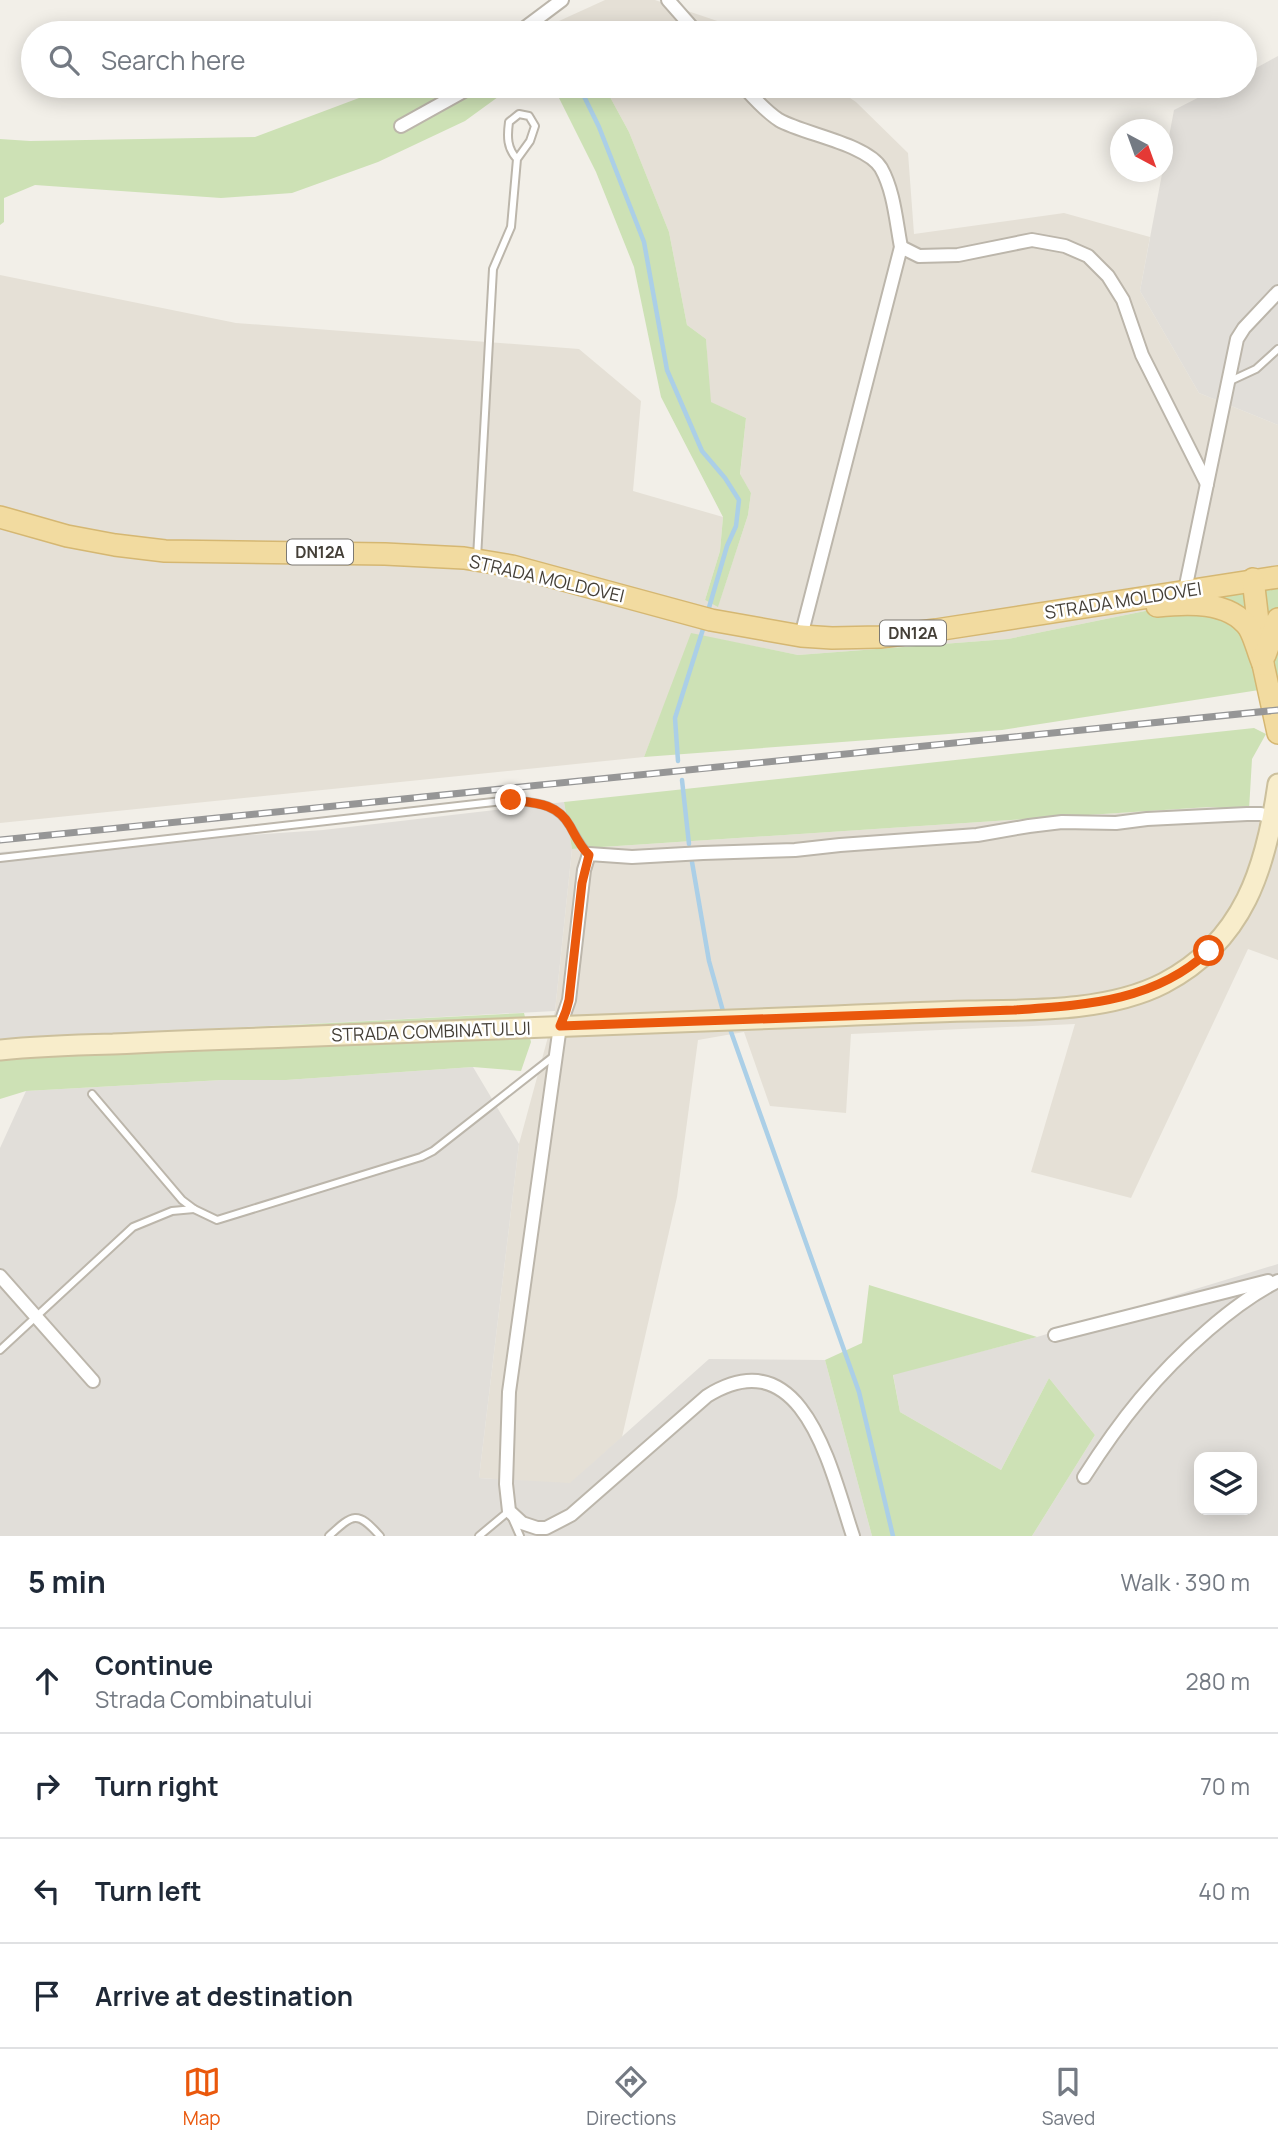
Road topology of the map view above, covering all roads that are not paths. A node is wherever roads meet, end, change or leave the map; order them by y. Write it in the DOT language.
graph roads {
  1 [pos="562,0"];
  2 [pos="667,0"];
  3 [pos="534,21"];
  4 [pos="686,21"];
  5 [pos="451,98"];
  6 [pos="754,98"];
  7 [pos="401,126"];
  8 [pos="517,159"];
  9 [pos="901,247"];
  10 [pos="1278,292"];
  11 [pos="1278,349"];
  12 [pos="1228,382"];
  13 [pos="1207,484"];
  14 [pos="0,517"];
  15 [pos="477,560"];
  16 [pos="1278,577"];
  17 [pos="1253,579"];
  18 [pos="1185,590"];
  19 [pos="1025,615"];
  20 [pos="1278,619"];
  21 [pos="800,636"];
  22 [pos="1263,664"];
  23 [pos="1278,733"];
  24 [pos="1278,784"];
  25 [pos="1273,818"];
  26 [pos="1278,841"];
  27 [pos="589,855"];
  28 [pos="0,858"];
  29 [pos="1263,860"];
  30 [pos="560,1026"];
  31 [pos="0,1049"];
  32 [pos="556,1055"];
  33 [pos="92,1094"];
  34 [pos="194,1209"];
  35 [pos="0,1276"];
  36 [pos="1278,1280"];
  37 [pos="36,1317"];
  38 [pos="1055,1335"];
  39 [pos="0,1350"];
  40 [pos="93,1381"];
  41 [pos="1084,1477"];
  42 [pos="509,1511"];
  43 [pos="329,1536"];
  44 [pos="380,1536"];
  45 [pos="478,1536"];
  46 [pos="520,1536"];
  47 [pos="853,1536"];
  1 -- 3 [label="street"];
  2 -- 4 [label="street"];
  5 -- 7 [label="street"];
  6 -- 9 [label="street"];
  8 -- 8 [label="lane"];
  8 -- 15 [label="lane"];
  9 -- 13 [label="street"];
  9 -- 21 [label="street"];
  10 -- 12 [label="street"];
  11 -- 12 [label="lane"];
  12 -- 13 [label="street"];
  13 -- 18 [label="street"];
  14 -- 15 [label="main road, STRADA MOLDOVEI / DN12A"];
  15 -- 21 [label="main road, STRADA MOLDOVEI / DN12A"];
  16 -- 17 [label="main road, STRADA MOLDOVEI / DN12A"];
  17 -- 18 [label="main road, STRADA MOLDOVEI / DN12A"];
  17 -- 22 [label="main road"];
  18 -- 19 [label="main road, STRADA MOLDOVEI / DN12A"];
  19 -- 21 [label="main road, STRADA MOLDOVEI / DN12A"];
  19 -- 22 [label="main road"];
  20 -- 22 [label="main road"];
  22 -- 23 [label="main road"];
  24 -- 25 [label="street, STRADA COMBINATULUI"];
  25 -- 27 [label="street"];
  25 -- 29 [label="street, STRADA COMBINATULUI"];
  26 -- 29 [label="street"];
  27 -- 28 [label="lane"];
  27 -- 30 [label="street"];
  29 -- 30 [label="street, STRADA COMBINATULUI"];
  30 -- 31 [label="street, STRADA COMBINATULUI"];
  30 -- 32 [label="street"];
  32 -- 34 [label="lane"];
  32 -- 42 [label="street"];
  33 -- 34 [label="lane"];
  34 -- 37 [label="lane"];
  35 -- 37 [label="street"];
  36 -- 38 [label="street"];
  36 -- 41 [label="street"];
  37 -- 39 [label="lane"];
  37 -- 40 [label="street"];
  42 -- 45 [label="lane"];
  42 -- 46 [label="lane"];
  42 -- 47 [label="street"];
  43 -- 44 [label="lane"];
}
